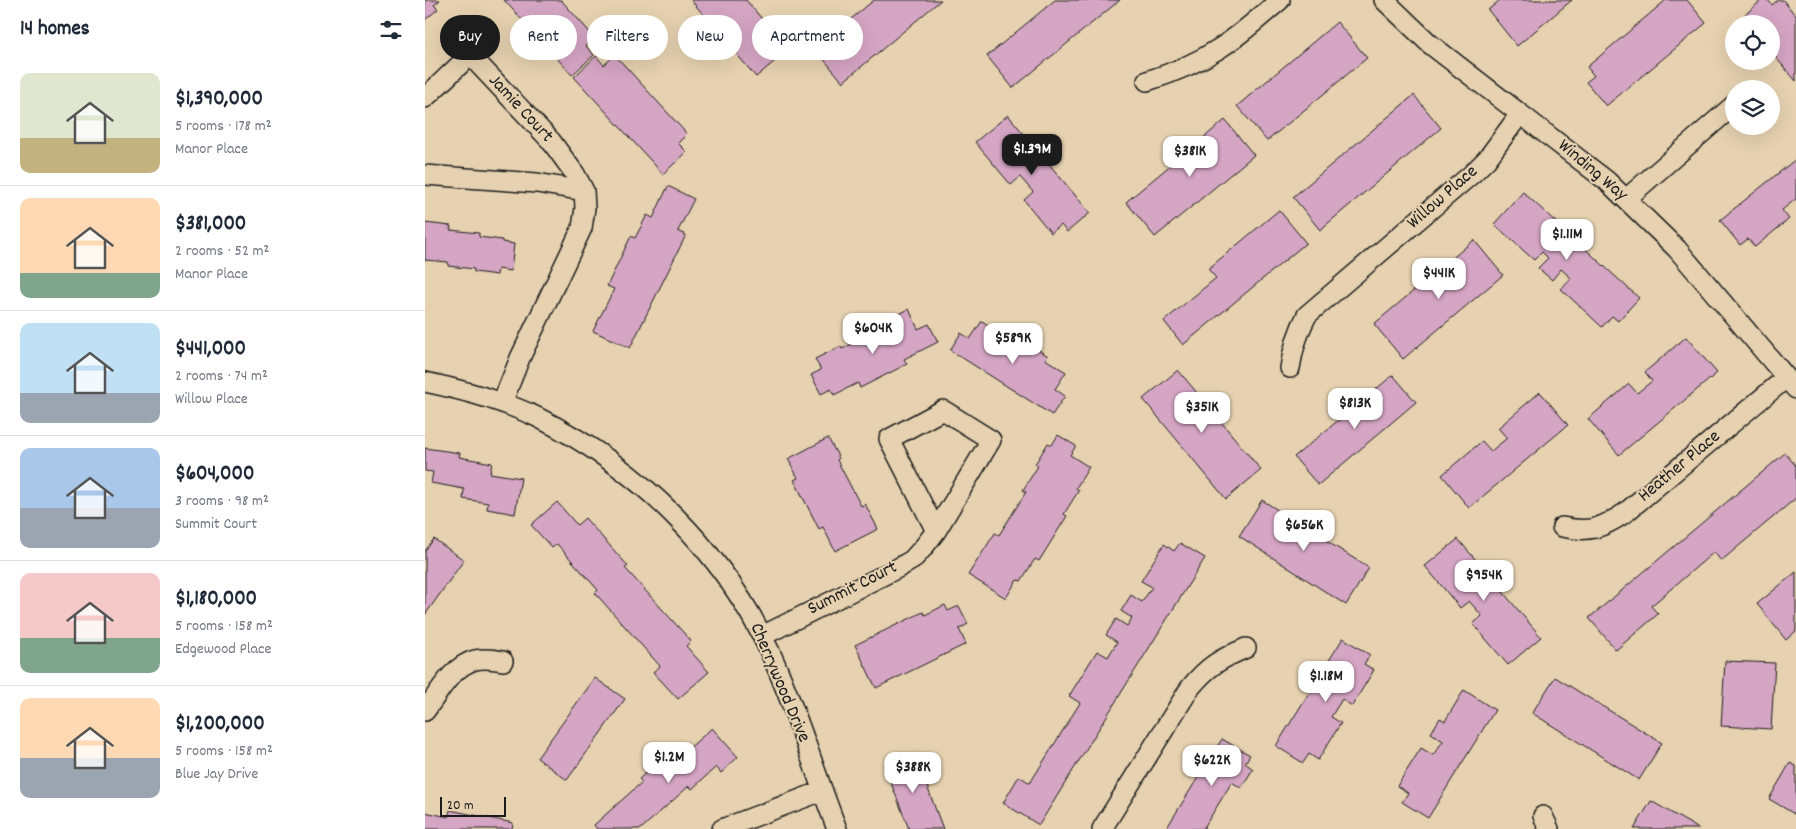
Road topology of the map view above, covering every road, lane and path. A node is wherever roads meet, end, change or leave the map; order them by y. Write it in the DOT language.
graph roads {
  1 [pos="1280,0"];
  2 [pos="1384,0"];
  3 [pos="1147,81"];
  4 [pos="425,98"];
  5 [pos="1725,113"];
  6 [pos="1520,114"];
  7 [pos="425,175"];
  8 [pos="584,191"];
  9 [pos="1626,199"];
  10 [pos="1290,368"];
  11 [pos="425,382"];
  12 [pos="1791,383"];
  13 [pos="502,402"];
  14 [pos="1562,527"];
  15 [pos="935,531"];
  16 [pos="762,636"];
  17 [pos="1246,648"];
  18 [pos="503,661"];
  19 [pos="425,711"];
  20 [pos="822,791"];
  21 [pos="723,829"];
  22 [pos="837,829"];
  23 [pos="1102,829"];
  1 -- 3 [label="street"];
  2 -- 6 [label="street, Winding Way"];
  4 -- 8 [label="street, Jamie Court"];
  5 -- 9 [label="street"];
  6 -- 9 [label="street, Winding Way"];
  6 -- 10 [label="street, Willow Place"];
  7 -- 8 [label="street"];
  8 -- 13 [label="street"];
  9 -- 12 [label="street, Winding Way"];
  11 -- 13 [label="street, Cherrywood Drive"];
  12 -- 14 [label="street, Heather Place"];
  13 -- 16 [label="street, Cherrywood Drive"];
  15 -- 15 [label="street, Summit Court"];
  15 -- 16 [label="street, Summit Court"];
  16 -- 20 [label="street, Cherrywood Drive"];
  17 -- 23 [label="street"];
  18 -- 19 [label="street"];
  20 -- 21 [label="street"];
  20 -- 22 [label="street, Cherrywood Drive"];
}
